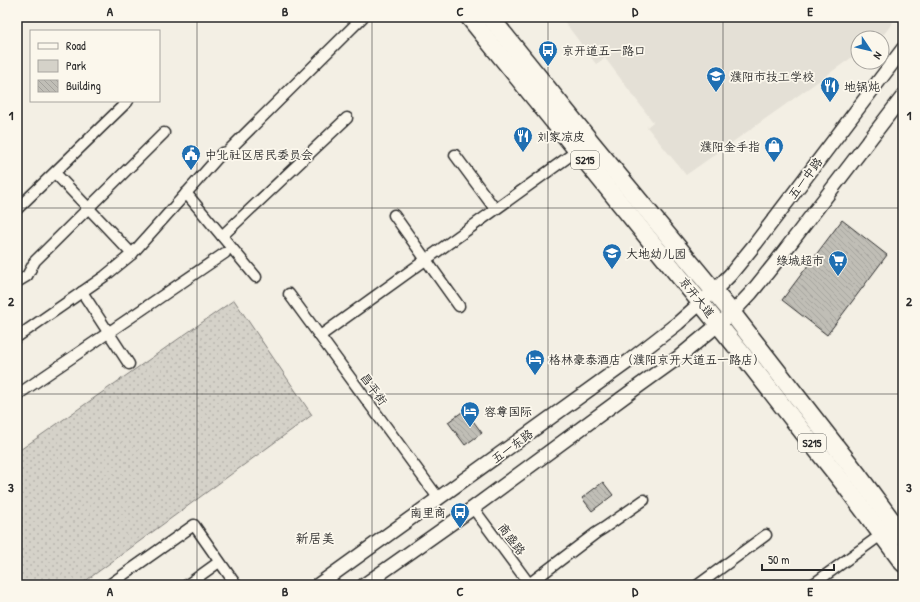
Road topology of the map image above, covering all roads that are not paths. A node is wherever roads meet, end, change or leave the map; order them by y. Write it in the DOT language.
graph roads {
  1 [pos="363,17"];
  2 [pos="469,17"];
  3 [pos="490,21"];
  4 [pos="903,49"];
  5 [pos="903,96"];
  6 [pos="127,102"];
  7 [pos="347,118"];
  8 [pos="164,133"];
  9 [pos="578,150"];
  10 [pos="455,155"];
  11 [pos="55,173"];
  12 [pos="186,193"];
  13 [pos="88,208"];
  14 [pos="17,209"];
  15 [pos="495,210"];
  16 [pos="394,214"];
  17 [pos="222,236"];
  18 [pos="225,253"];
  19 [pos="132,254"];
  20 [pos="426,259"];
  21 [pos="256,277"];
  22 [pos="17,282"];
  23 [pos="714,291"];
  24 [pos="82,292"];
  25 [pos="289,294"];
  26 [pos="701,303"];
  27 [pos="459,306"];
  28 [pos="732,313"];
  29 [pos="719,325"];
  30 [pos="109,332"];
  31 [pos="320,336"];
  32 [pos="17,338"];
  33 [pos="129,364"];
  34 [pos="17,394"];
  35 [pos="439,499"];
  36 [pos="644,500"];
  37 [pos="473,508"];
  38 [pos="893,532"];
  39 [pos="766,535"];
  40 [pos="219,562"];
  41 [pos="903,563"];
  42 [pos="380,580"];
  43 [pos="530,584"];
  44 [pos="109,585"];
  45 [pos="187,585"];
  46 [pos="236,585"];
  47 [pos="318,585"];
  48 [pos="364,585"];
  49 [pos="698,585"];
  50 [pos="812,585"];
  1 -- 12 [label="street"];
  2 -- 3 [label="main road, 京开大道 / S215"];
  3 -- 9 [label="main road, 京开大道 / S215"];
  3 -- 23 [label="main road, 京开大道 / S215"];
  4 -- 23 [label="street, 五一中路"];
  5 -- 28 [label="street"];
  6 -- 11 [label="street"];
  7 -- 17 [label="street"];
  8 -- 13 [label="street"];
  9 -- 15 [label="street"];
  9 -- 26 [label="main road, 京开大道 / S215"];
  10 -- 15 [label="street"];
  11 -- 13 [label="street"];
  11 -- 14 [label="street"];
  12 -- 17 [label="street"];
  12 -- 19 [label="street"];
  13 -- 19 [label="street"];
  13 -- 22 [label="street"];
  15 -- 20 [label="street"];
  16 -- 20 [label="street"];
  17 -- 21 [label="street"];
  18 -- 30 [label="street"];
  19 -- 24 [label="street"];
  20 -- 27 [label="street"];
  20 -- 31 [label="street"];
  23 -- 26 [label="street, 五一中路"];
  23 -- 28 [label="main road, 京开大道 / S215"];
  24 -- 30 [label="street"];
  24 -- 32 [label="street"];
  25 -- 31 [label="street, 昌平街"];
  26 -- 29 [label="main road, 京开大道 / S215"];
  26 -- 35 [label="street, 五一东路"];
  28 -- 29 [label="street"];
  28 -- 38 [label="main road, 京开大道 / S215"];
  29 -- 37 [label="street"];
  29 -- 38 [label="main road, 京开大道 / S215"];
  30 -- 33 [label="street"];
  30 -- 34 [label="street"];
  31 -- 35 [label="street, 昌平街"];
  35 -- 47 [label="street, 五一东路"];
  36 -- 43 [label="street"];
  37 -- 42 [label="street"];
  37 -- 43 [label="street, 商盛路"];
  38 -- 41 [label="main road, 京开大道 / S215"];
  38 -- 50 [label="street"];
  39 -- 49 [label="street"];
  40 -- 44 [label="street"];
  40 -- 45 [label="street"];
  40 -- 46 [label="street"];
  42 -- 48 [label="street"];
}
